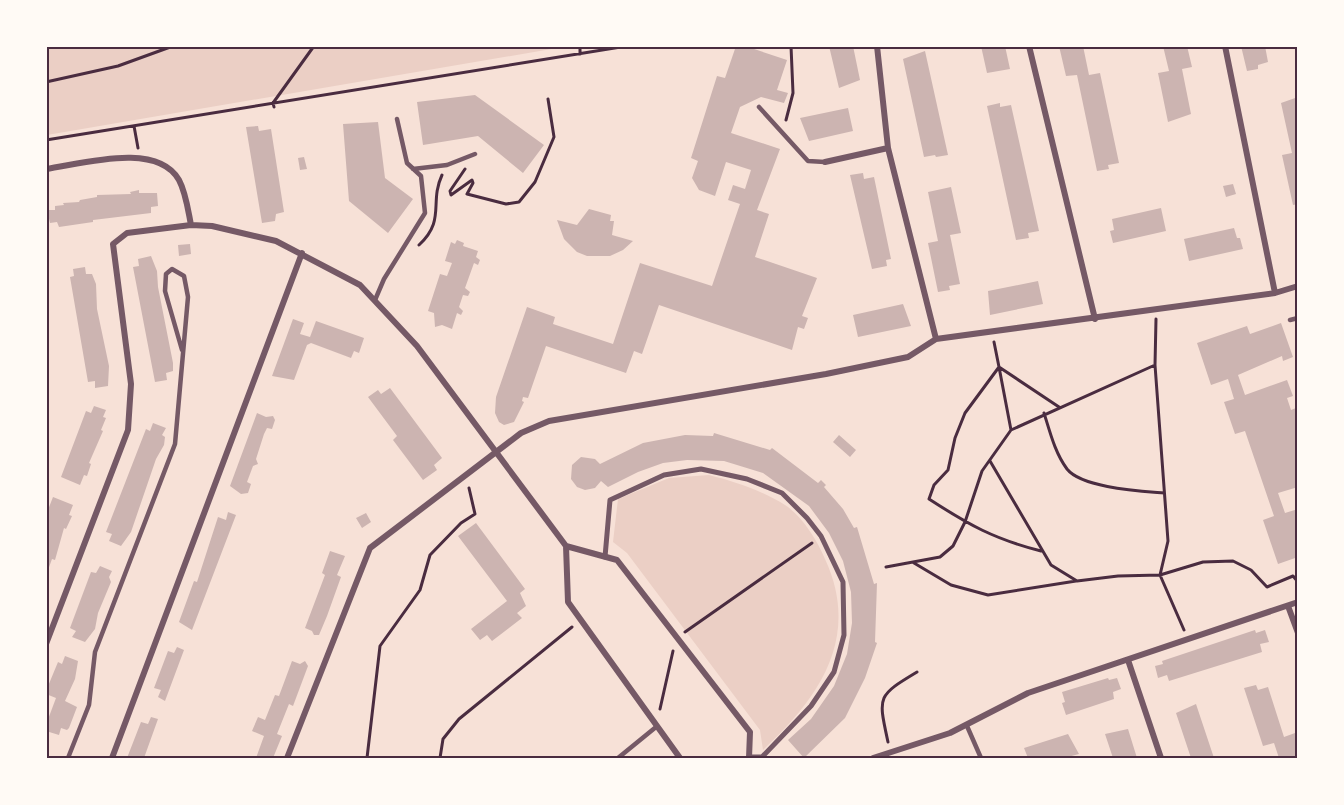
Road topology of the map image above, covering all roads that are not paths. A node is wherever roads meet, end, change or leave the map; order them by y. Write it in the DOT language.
graph roads {
  1 [pos="877,46"];
  2 [pos="1029,46"];
  3 [pos="1225,46"];
  4 [pos="759,107"];
  5 [pos="398,119"];
  6 [pos="888,148"];
  7 [pos="475,154"];
  8 [pos="825,162"];
  9 [pos="46,169"];
  10 [pos="413,169"];
  11 [pos="191,225"];
  12 [pos="302,253"];
  13 [pos="1298,286"];
  14 [pos="1275,292"];
  15 [pos="375,300"];
  16 [pos="1298,318"];
  17 [pos="1095,319"];
  18 [pos="1290,320"];
  19 [pos="936,339"];
  20 [pos="182,350"];
  21 [pos="494,451"];
  22 [pos="566,546"];
  23 [pos="605,557"];
  24 [pos="1298,602"];
  25 [pos="1288,606"];
  26 [pos="1298,633"];
  27 [pos="46,644"];
  28 [pos="1128,660"];
  29 [pos="656,726"];
  30 [pos="967,726"];
  31 [pos="749,758"];
  32 [pos="68,759"];
  33 [pos="112,759"];
  34 [pos="287,759"];
  35 [pos="618,759"];
  36 [pos="680,759"];
  37 [pos="873,759"];
  38 [pos="981,759"];
  39 [pos="1161,759"];
  1 -- 6 [label="street"];
  2 -- 17 [label="street"];
  3 -- 14 [label="street"];
  4 -- 8 [label="lane"];
  5 -- 10 [label="lane"];
  6 -- 8 [label="street"];
  6 -- 19 [label="street"];
  7 -- 10 [label="lane"];
  9 -- 11 [label="street"];
  10 -- 15 [label="lane"];
  11 -- 12 [label="street"];
  11 -- 27 [label="street"];
  12 -- 15 [label="street"];
  12 -- 33 [label="street"];
  13 -- 14 [label="street"];
  14 -- 17 [label="street"];
  15 -- 21 [label="street"];
  16 -- 18 [label="lane"];
  17 -- 19 [label="street"];
  19 -- 21 [label="street"];
  20 -- 20 [label="lane"];
  20 -- 32 [label="lane"];
  21 -- 22 [label="street"];
  21 -- 34 [label="street"];
  22 -- 23 [label="street"];
  22 -- 29 [label="street"];
  23 -- 31 [label="street"];
  23 -- 31 [label="street"];
  24 -- 25 [label="street"];
  25 -- 26 [label="street"];
  25 -- 28 [label="street"];
  28 -- 30 [label="street"];
  28 -- 39 [label="street"];
  29 -- 35 [label="lane"];
  29 -- 36 [label="street"];
  30 -- 37 [label="street"];
  30 -- 38 [label="lane"];
}
